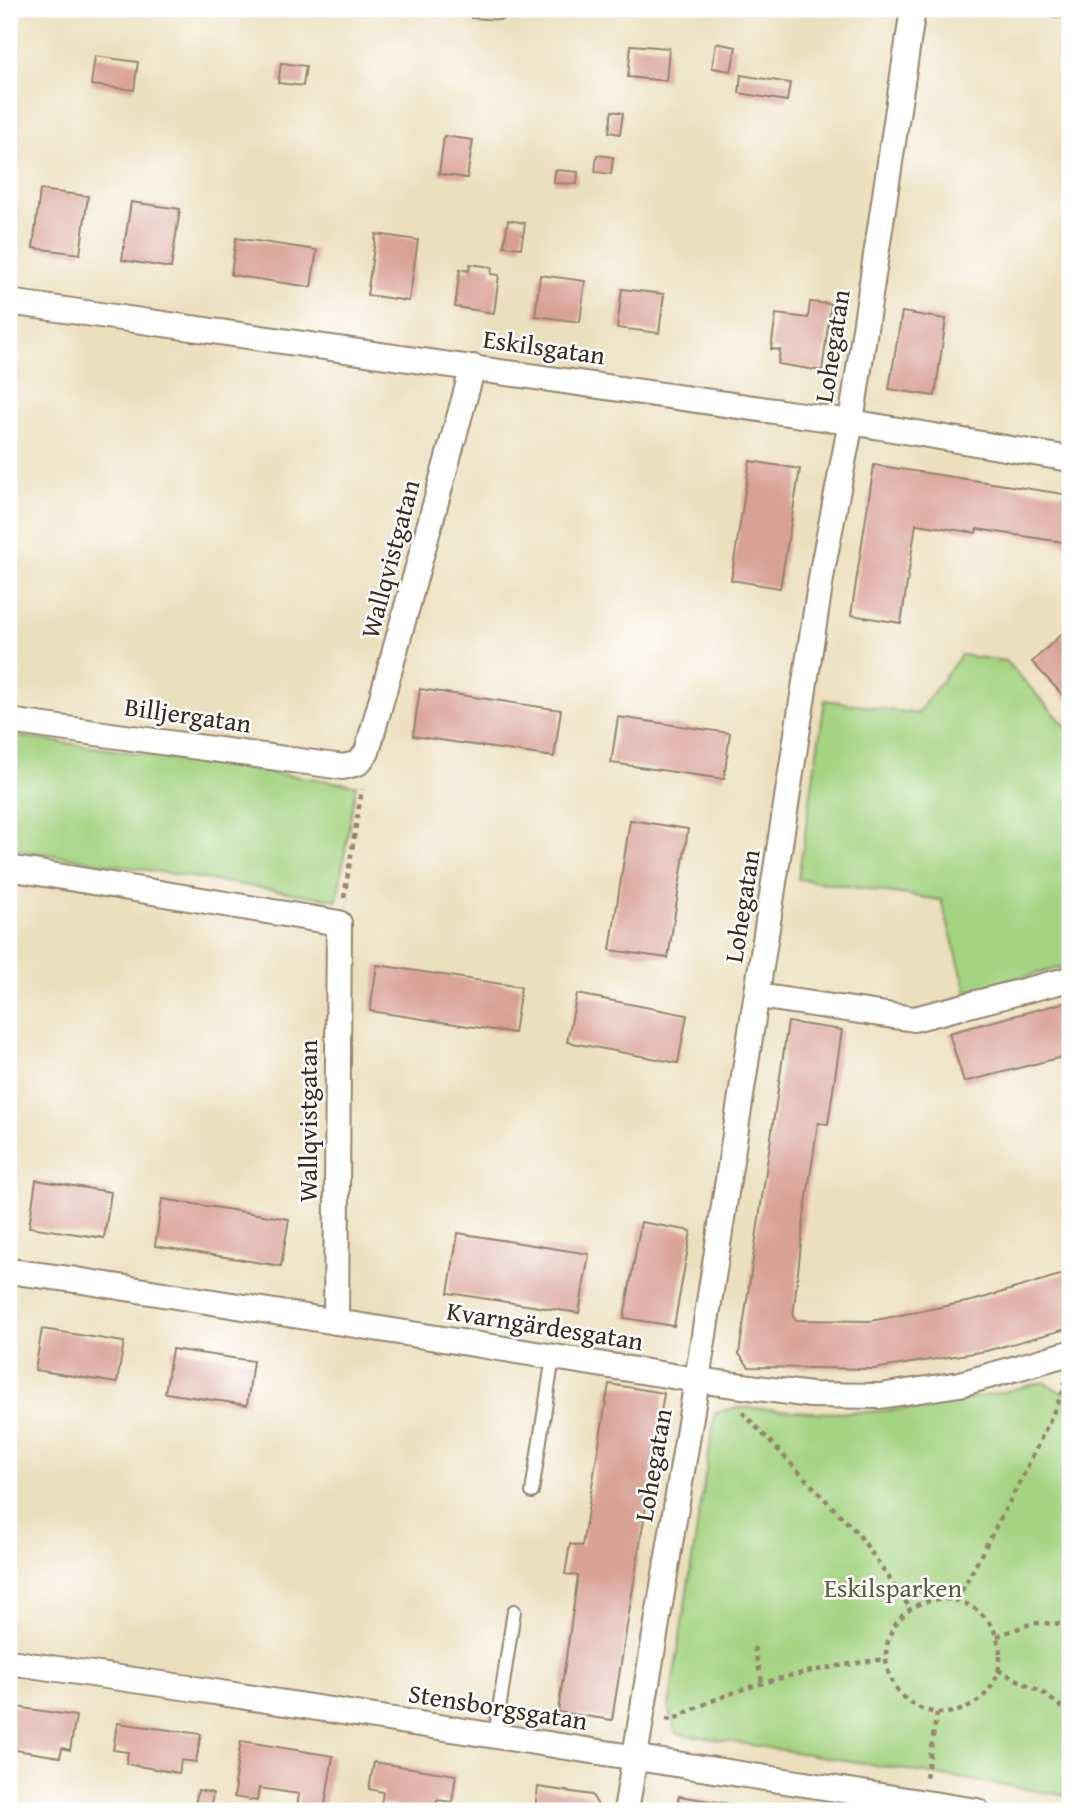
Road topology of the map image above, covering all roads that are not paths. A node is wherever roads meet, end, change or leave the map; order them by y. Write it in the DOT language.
graph roads {
  1 [pos="913,9"];
  2 [pos="9,302"];
  3 [pos="474,367"];
  4 [pos="851,422"];
  5 [pos="1070,459"];
  6 [pos="9,721"];
  7 [pos="363,758"];
  8 [pos="9,868"];
  9 [pos="1070,979"];
  10 [pos="758,996"];
  11 [pos="9,1271"];
  12 [pos="336,1322"];
  13 [pos="1066,1355"];
  14 [pos="553,1357"];
  15 [pos="697,1380"];
  16 [pos="532,1492"];
  17 [pos="514,1611"];
  18 [pos="9,1662"];
  19 [pos="495,1736"];
  20 [pos="633,1759"];
  21 [pos="626,1811"];
  22 [pos="977,1811"];
  1 -- 4 [label="street, Lohegatan"];
  2 -- 3 [label="street, Eskilsgatan"];
  3 -- 4 [label="street, Eskilsgatan"];
  3 -- 7 [label="street, Wallqvistgatan"];
  4 -- 5 [label="street, Eskilsgatan"];
  4 -- 10 [label="street, Lohegatan"];
  6 -- 7 [label="street, Billjergatan"];
  8 -- 12 [label="street, Wallqvistgatan"];
  9 -- 10 [label="street"];
  10 -- 15 [label="street, Lohegatan"];
  11 -- 12 [label="street, Kvarngärdesgatan"];
  12 -- 14 [label="street, Kvarngärdesgatan"];
  13 -- 15 [label="street, Kvarngärdesgatan"];
  14 -- 15 [label="street, Kvarngärdesgatan"];
  14 -- 16 [label="lane"];
  15 -- 20 [label="street, Lohegatan"];
  17 -- 19 [label="lane"];
  18 -- 19 [label="street, Stensborgsgatan"];
  19 -- 20 [label="street, Stensborgsgatan"];
  20 -- 21 [label="street, Lohegatan"];
  20 -- 22 [label="street, Stensborgsgatan"];
}
